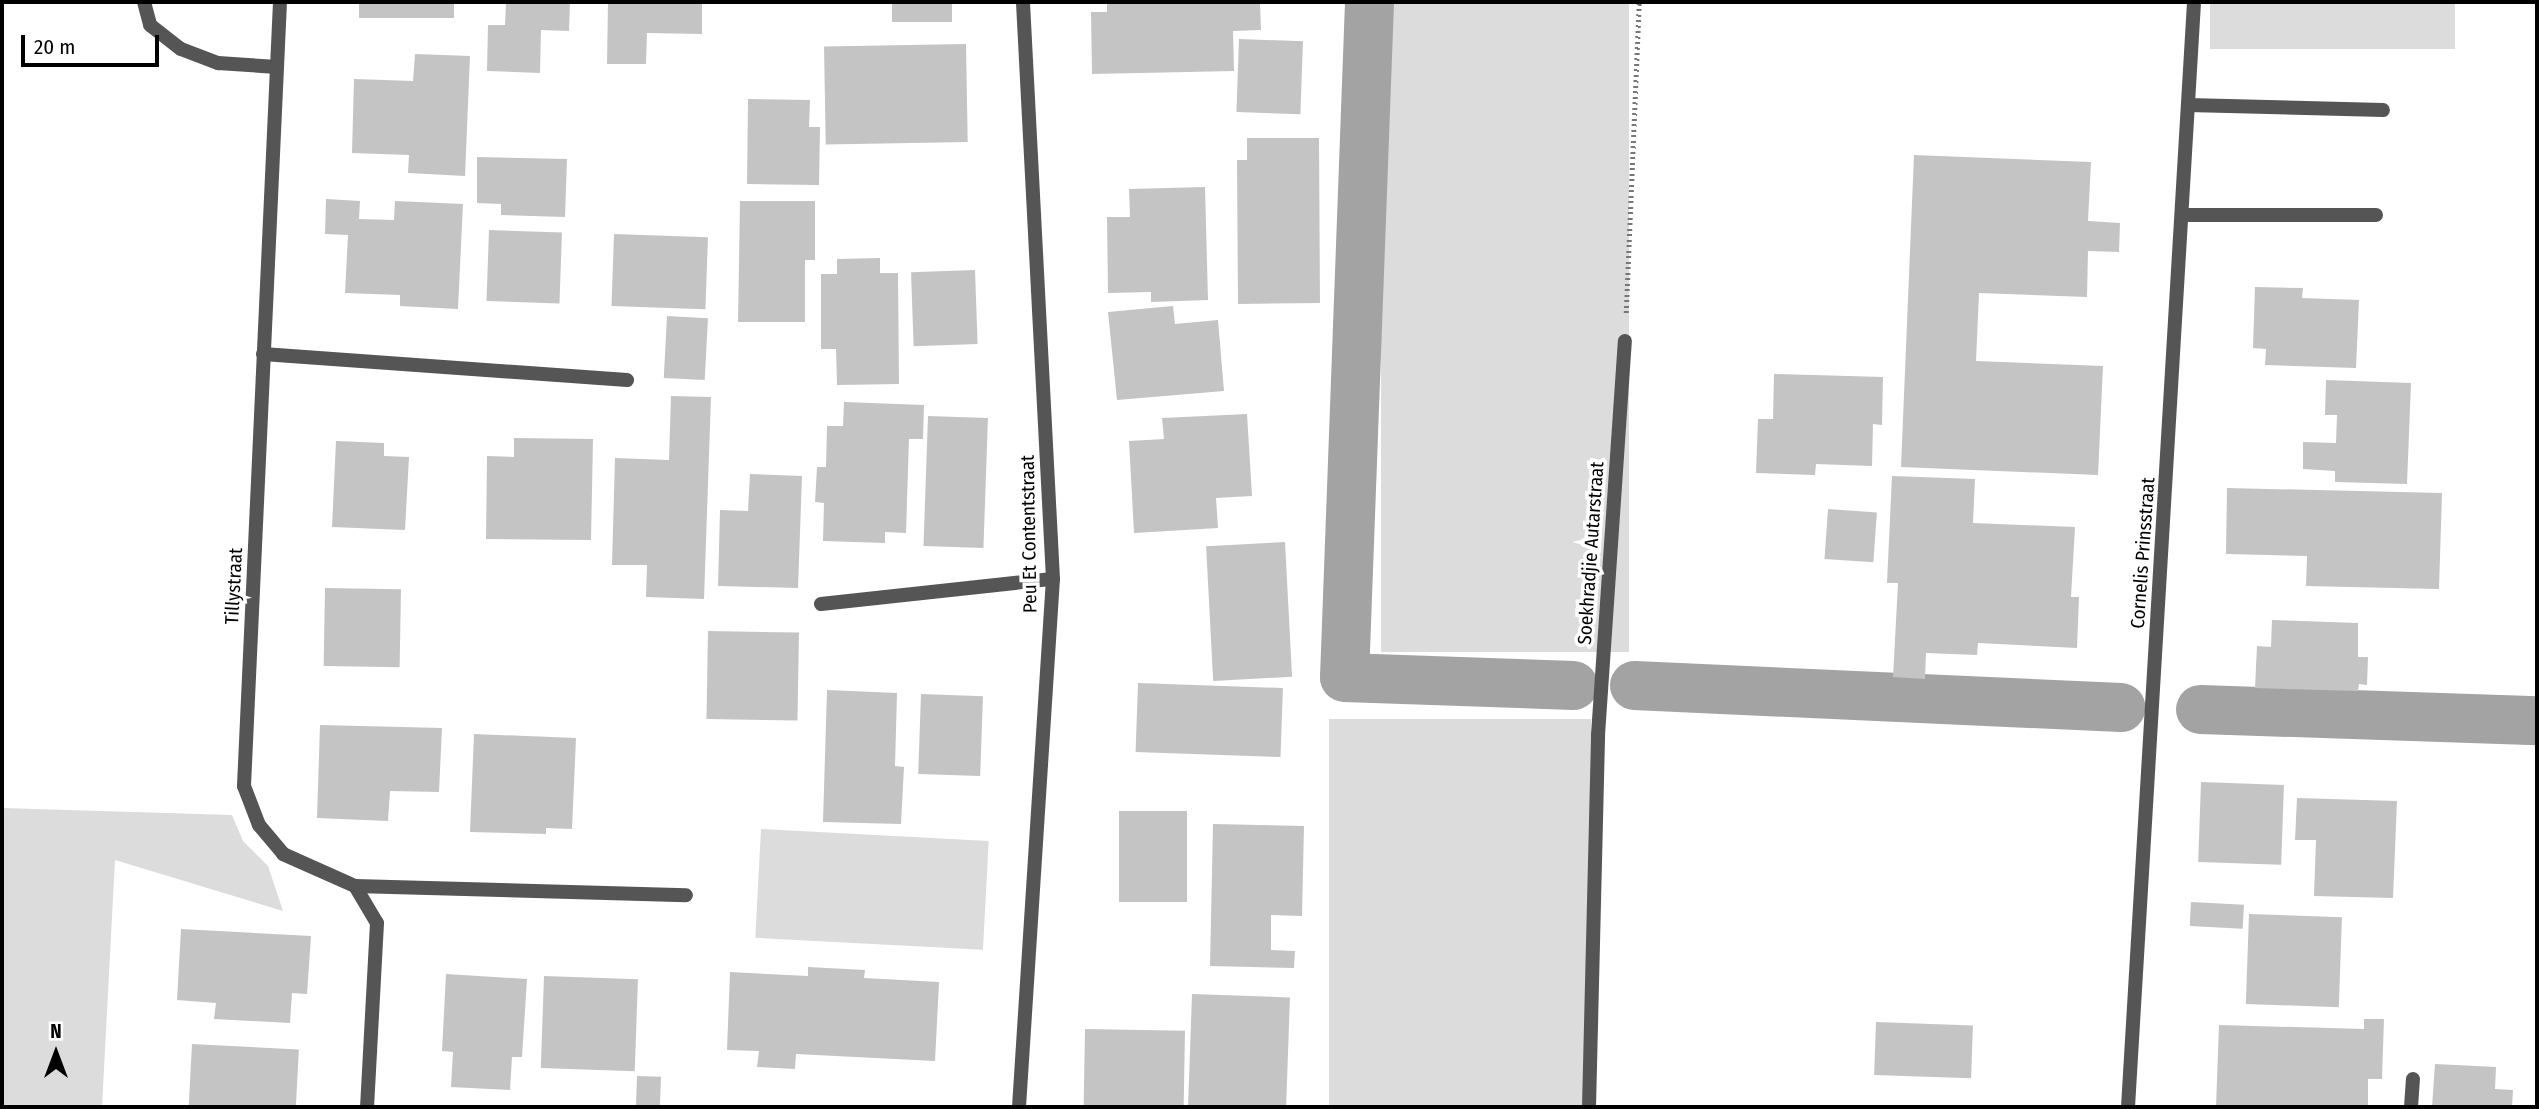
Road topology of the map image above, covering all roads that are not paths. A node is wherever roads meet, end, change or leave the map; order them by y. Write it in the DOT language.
graph roads {
  1 [pos="144,2"];
  2 [pos="280,2"];
  3 [pos="1023,2"];
  4 [pos="2194,2"];
  5 [pos="277,67"];
  6 [pos="2188,105"];
  7 [pos="2383,110"];
  8 [pos="2182,215"];
  9 [pos="2376,215"];
  10 [pos="1625,341"];
  11 [pos="263,354"];
  12 [pos="627,380"];
  13 [pos="1053,579"];
  14 [pos="821,604"];
  15 [pos="355,886"];
  16 [pos="686,895"];
  17 [pos="2413,1079"];
  18 [pos="367,1107"];
  19 [pos="1019,1107"];
  20 [pos="1589,1107"];
  21 [pos="2128,1107"];
  22 [pos="2412,1107"];
  1 -- 5 [label="street"];
  2 -- 5 [label="street, Tillystraat"];
  3 -- 13 [label="street, Peu Et Contentstraat"];
  4 -- 6 [label="street, Cornelis Prinsstraat"];
  5 -- 11 [label="street, Tillystraat"];
  6 -- 7 [label="street"];
  6 -- 8 [label="street, Cornelis Prinsstraat"];
  8 -- 9 [label="street"];
  8 -- 21 [label="street, Cornelis Prinsstraat"];
  10 -- 20 [label="street, Soekhradjie Autarstraat"];
  11 -- 12 [label="street"];
  11 -- 15 [label="street, Tillystraat"];
  13 -- 14 [label="street"];
  13 -- 19 [label="street, Peu Et Contentstraat"];
  15 -- 16 [label="street"];
  15 -- 18 [label="street"];
  17 -- 22 [label="street"];
}
